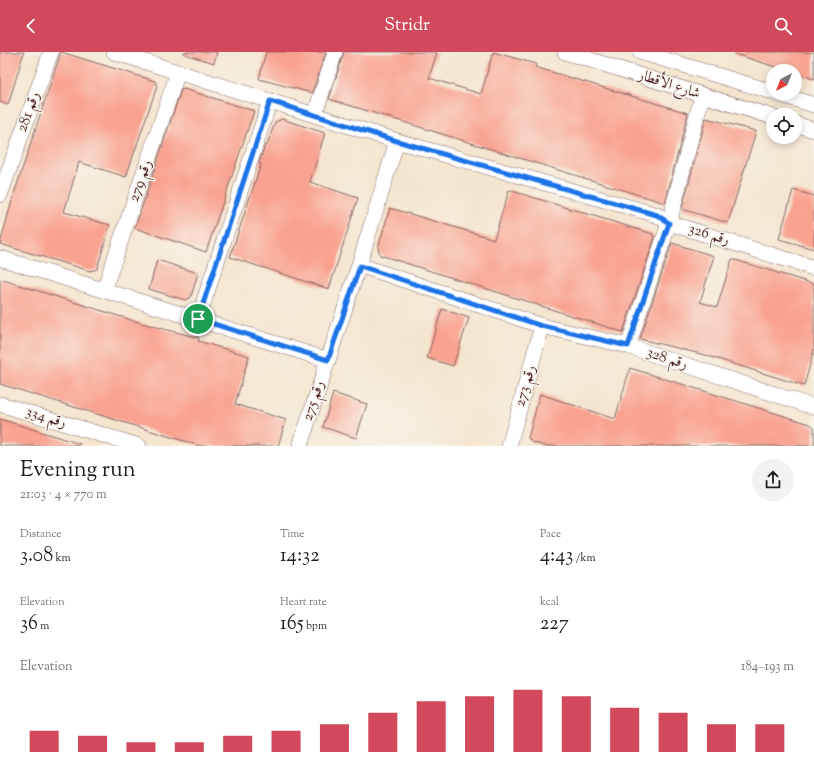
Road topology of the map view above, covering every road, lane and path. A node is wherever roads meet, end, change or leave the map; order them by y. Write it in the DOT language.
graph roads {
  1 [pos="51,52"];
  2 [pos="114,52"];
  3 [pos="335,52"];
  4 [pos="565,52"];
  5 [pos="640,52"];
  6 [pos="178,72"];
  7 [pos="766,91"];
  8 [pos="702,96"];
  9 [pos="797,100"];
  10 [pos="270,101"];
  11 [pos="814,105"];
  12 [pos="315,114"];
  13 [pos="766,115"];
  14 [pos="802,126"];
  15 [pos="814,130"];
  16 [pos="397,141"];
  17 [pos="3,172"];
  18 [pos="0,196"];
  19 [pos="669,223"];
  20 [pos="0,258"];
  21 [pos="360,266"];
  22 [pos="814,268"];
  23 [pos="104,290"];
  24 [pos="198,319"];
  25 [pos="542,326"];
  26 [pos="628,346"];
  27 [pos="328,360"];
  28 [pos="0,404"];
  29 [pos="814,407"];
  30 [pos="139,446"];
  31 [pos="300,446"];
  32 [pos="509,446"];
  1 -- 17 [label="street, رقم 281"];
  2 -- 6 [label="street, رقم 326"];
  3 -- 12 [label="street"];
  4 -- 8 [label="street, شارع الأقطار"];
  5 -- 7 [label="street, شارع الأقطار"];
  6 -- 10 [label="street, رقم 326"];
  6 -- 23 [label="street, رقم 279"];
  8 -- 13 [label="street, شارع الأقطار"];
  8 -- 19 [label="street"];
  9 -- 11 [label="street, شارع الأقطار"];
  10 -- 12 [label="street, رقم 326"];
  10 -- 24 [label="street"];
  12 -- 16 [label="street, رقم 326"];
  14 -- 15 [label="street"];
  16 -- 19 [label="street, رقم 326"];
  16 -- 21 [label="street, رقم 275"];
  17 -- 18 [label="street, رقم 281"];
  19 -- 22 [label="street, رقم 326"];
  19 -- 26 [label="street"];
  20 -- 23 [label="street"];
  21 -- 25 [label="street, رقم 328"];
  21 -- 27 [label="street, رقم 275"];
  23 -- 24 [label="street"];
  24 -- 27 [label="street"];
  25 -- 26 [label="street, رقم 328"];
  25 -- 32 [label="street, رقم 273"];
  26 -- 29 [label="street, رقم 328"];
  27 -- 31 [label="street, رقم 275"];
  28 -- 30 [label="street, رقم 334"];
}
